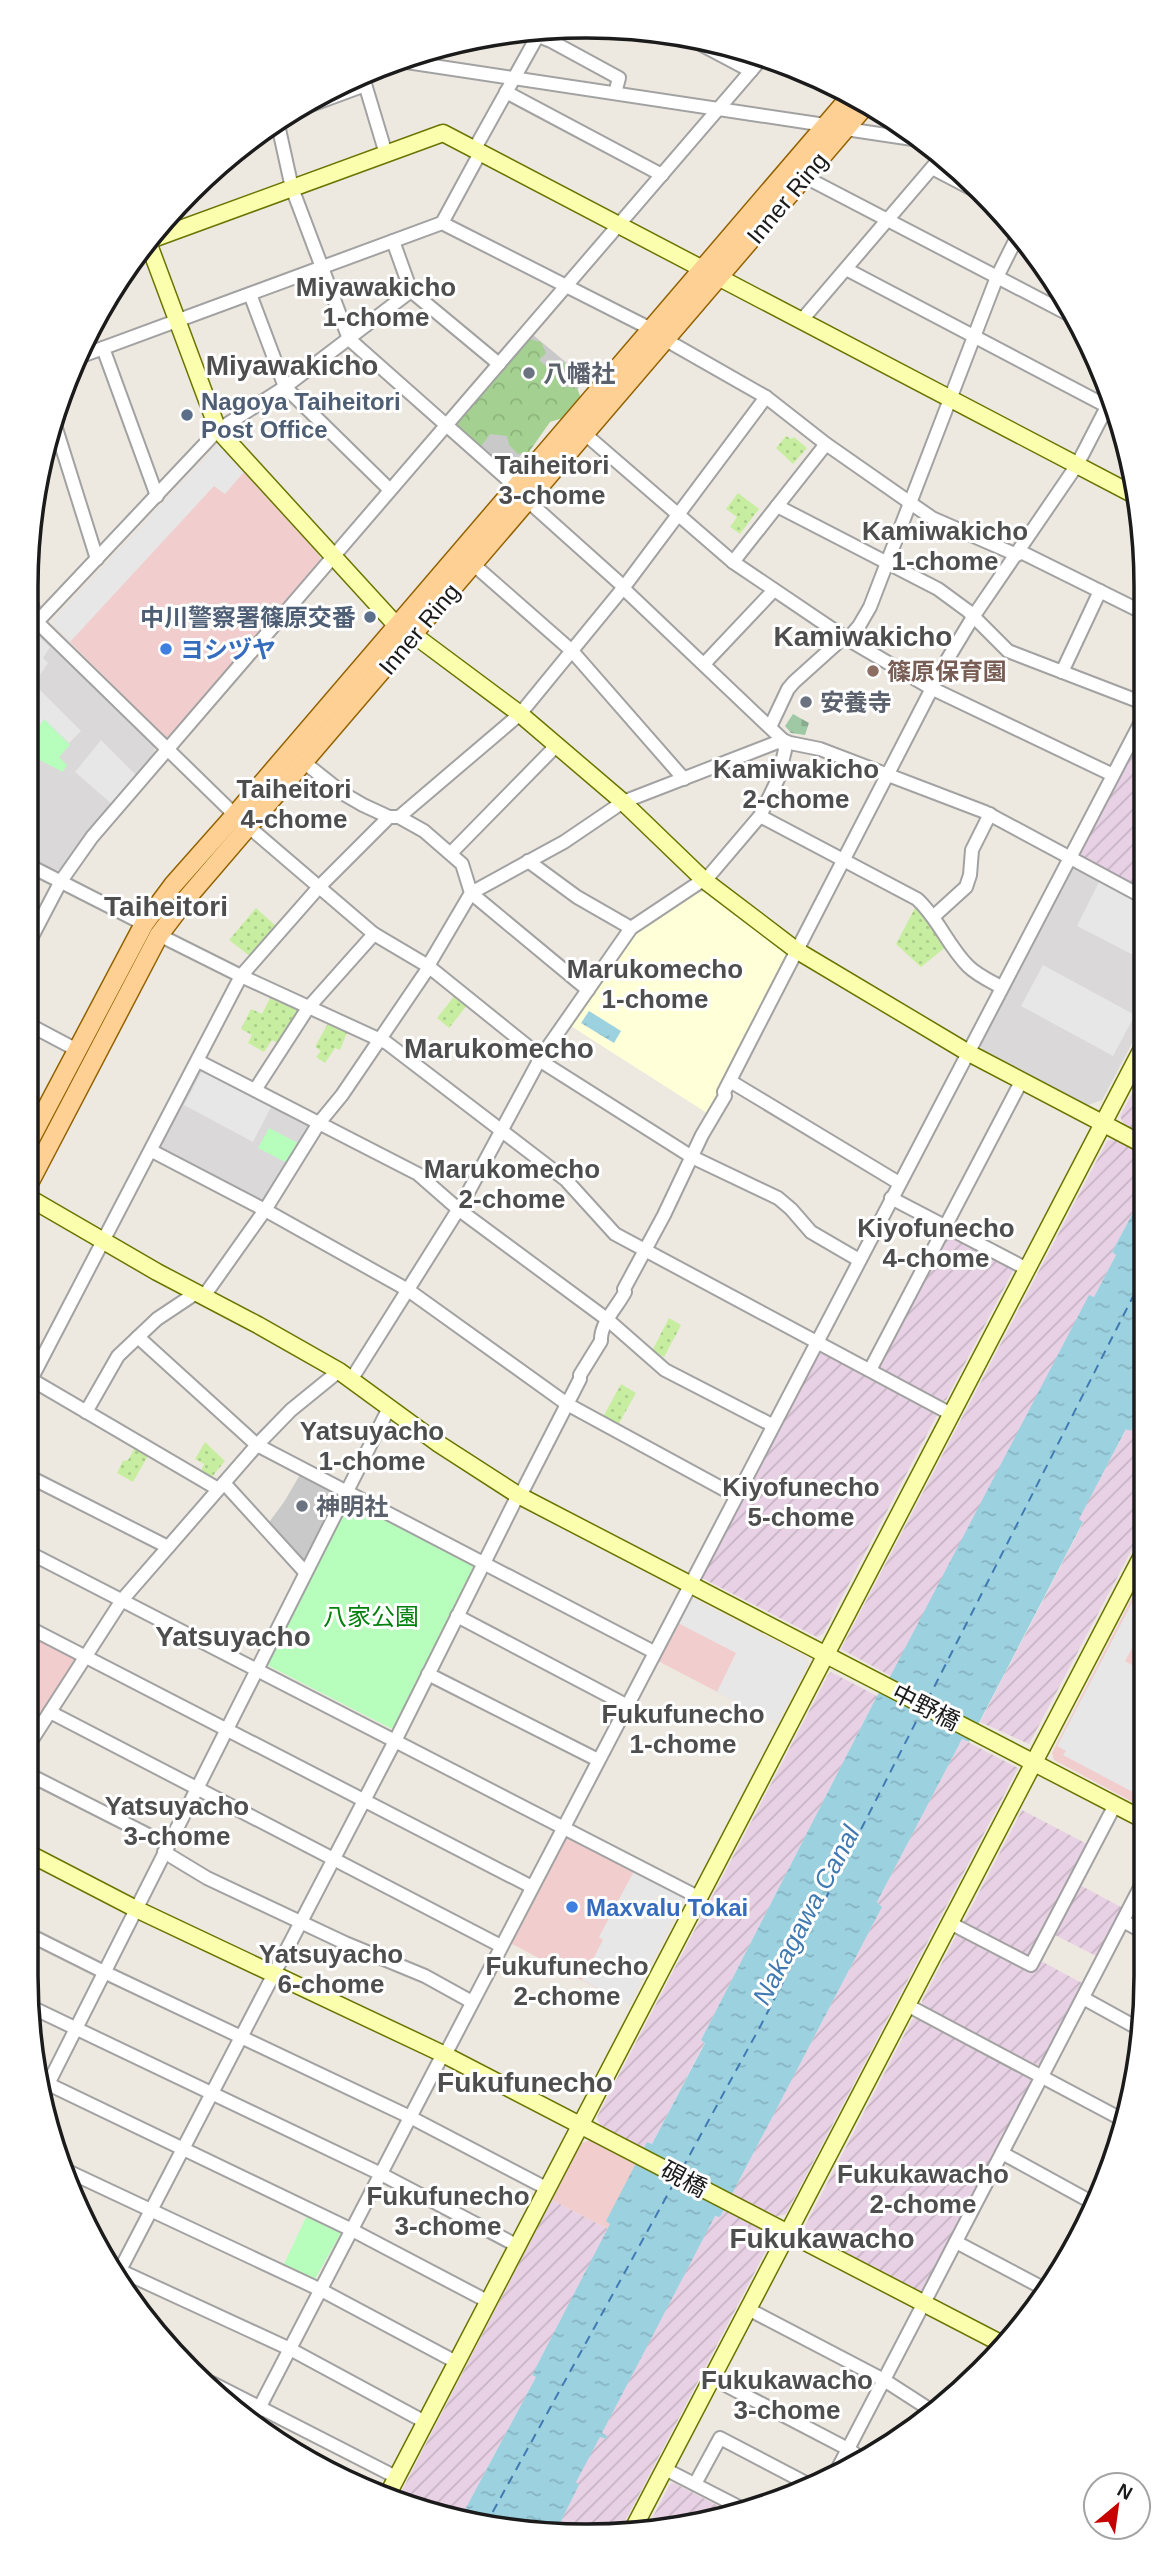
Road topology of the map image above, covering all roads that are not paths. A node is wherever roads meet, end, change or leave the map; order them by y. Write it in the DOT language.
graph roads {
  1 [pos="561,39"];
  2 [pos="530,42"];
  3 [pos="722,56"];
  4 [pos="422,64"];
  5 [pos="756,66"];
  6 [pos="751,71"];
  7 [pos="514,78"];
  8 [pos="366,85"];
  9 [pos="506,92"];
  10 [pos="615,93"];
  11 [pos="844,103"];
  12 [pos="718,109"];
  13 [pos="860,112"];
  14 [pos="825,125"];
  15 [pos="846,129"];
  16 [pos="280,132"];
  17 [pos="899,137"];
  18 [pos="477,151"];
  19 [pos="386,154"];
  20 [pos="935,164"];
  21 [pos="932,168"];
  22 [pos="662,174"];
  23 [pos="805,177"];
  24 [pos="953,179"];
  25 [pos="292,188"];
  26 [pos="888,220"];
  27 [pos="442,223"];
  28 [pos="619,225"];
  29 [pos="167,235"];
  30 [pos="393,241"];
  31 [pos="1014,244"];
  32 [pos="153,252"];
  33 [pos="322,268"];
  34 [pos="703,269"];
  35 [pos="846,269"];
  36 [pos="997,277"];
  37 [pos="719,278"];
  38 [pos="566,286"];
  39 [pos="411,291"];
  40 [pos="250,294"];
  41 [pos="1059,309"];
  42 [pos="177,321"];
  43 [pos="801,321"];
  44 [pos="651,329"];
  45 [pos="975,337"];
  46 [pos="349,340"];
  47 [pos="666,340"];
  48 [pos="103,348"];
  49 [pos="91,352"];
  50 [pos="499,364"];
  51 [pos="285,387"];
  52 [pos="766,397"];
  53 [pos="950,399"];
  54 [pos="1101,400"];
  55 [pos="1106,414"];
  56 [pos="445,426"];
  57 [pos="218,430"];
  58 [pos="585,434"];
  59 [pos="59,438"];
  60 [pos="826,444"];
  61 [pos="1077,465"];
  62 [pos="515,486"];
  63 [pos="390,490"];
  64 [pos="1126,491"];
  65 [pos="156,496"];
  66 [pos="528,501"];
  67 [pos="910,502"];
  68 [pos="777,506"];
  69 [pos="679,514"];
  70 [pos="1018,553"];
  71 [pos="333,556"];
  72 [pos="97,559"];
  73 [pos="733,562"];
  74 [pos="886,562"];
  75 [pos="474,565"];
  76 [pos="624,587"];
  77 [pos="774,590"];
  78 [pos="1100,591"];
  79 [pos="1134,608"];
  80 [pos="38,614"];
  81 [pos="974,617"];
  82 [pos="38,626"];
  83 [pos="397,626"];
  84 [pos="414,635"];
  85 [pos="846,638"];
  86 [pos="572,650"];
  87 [pos="704,664"];
  88 [pos="1062,672"];
  89 [pos="931,688"];
  90 [pos="1134,700"];
  91 [pos="520,714"];
  92 [pos="770,727"];
  93 [pos="1134,735"];
  94 [pos="783,740"];
  95 [pos="556,746"];
  96 [pos="167,750"];
  97 [pos="305,762"];
  98 [pos="887,774"];
  99 [pos="1113,775"];
  100 [pos="684,779"];
  101 [pos="623,802"];
  102 [pos="990,814"];
  103 [pos="760,816"];
  104 [pos="394,817"];
  105 [pos="242,821"];
  106 [pos="451,853"];
  107 [pos="1069,858"];
  108 [pos="843,859"];
  109 [pos="528,861"];
  110 [pos="38,870"];
  111 [pos="704,880"];
  112 [pos="61,881"];
  113 [pos="319,887"];
  114 [pos="1134,892"];
  115 [pos="471,893"];
  116 [pos="933,917"];
  117 [pos="144,924"];
  118 [pos="38,925"];
  119 [pos="631,928"];
  120 [pos="374,934"];
  121 [pos="159,935"];
  122 [pos="796,950"];
  123 [pos="429,967"];
  124 [pos="241,976"];
  125 [pos="1002,987"];
  126 [pos="587,990"];
  127 [pos="308,1008"];
  128 [pos="38,1029"];
  129 [pos="379,1041"];
  130 [pos="78,1050"];
  131 [pos="967,1052"];
  132 [pos="540,1058"];
  133 [pos="198,1061"];
  134 [pos="1134,1064"];
  135 [pos="1022,1080"];
  136 [pos="730,1081"];
  137 [pos="255,1090"];
  138 [pos="319,1123"];
  139 [pos="1103,1123"];
  140 [pos="38,1125"];
  141 [pos="501,1129"];
  142 [pos="1134,1140"];
  143 [pos="152,1150"];
  144 [pos="692,1157"];
  145 [pos="38,1166"];
  146 [pos="899,1183"];
  147 [pos="891,1198"];
  148 [pos="38,1203"];
  149 [pos="458,1209"];
  150 [pos="265,1210"];
  151 [pos="946,1226"];
  152 [pos="104,1240"];
  153 [pos="646,1250"];
  154 [pos="859,1260"];
  155 [pos="1027,1269"];
  156 [pos="408,1290"];
  157 [pos="200,1294"];
  158 [pos="608,1320"];
  159 [pos="138,1337"];
  160 [pos="817,1341"];
  161 [pos="38,1363"];
  162 [pos="870,1370"];
  163 [pos="345,1376"];
  164 [pos="38,1387"];
  165 [pos="567,1404"];
  166 [pos="389,1408"];
  167 [pos="86,1412"];
  168 [pos="951,1414"];
  169 [pos="772,1425"];
  170 [pos="257,1445"];
  171 [pos="38,1481"];
  172 [pos="221,1486"];
  173 [pos="346,1493"];
  174 [pos="519,1496"];
  175 [pos="736,1496"];
  176 [pos="168,1547"];
  177 [pos="38,1557"];
  178 [pos="483,1564"];
  179 [pos="1134,1571"];
  180 [pos="305,1572"];
  181 [pos="690,1583"];
  182 [pos="122,1600"];
  183 [pos="457,1616"];
  184 [pos="38,1632"];
  185 [pos="654,1652"];
  186 [pos="825,1655"];
  187 [pos="86,1657"];
  188 [pos="256,1670"];
  189 [pos="428,1674"];
  190 [pos="626,1705"];
  191 [pos="50,1712"];
  192 [pos="227,1728"];
  193 [pos="38,1730"];
  194 [pos="395,1741"];
  195 [pos="598,1760"];
  196 [pos="1034,1762"];
  197 [pos="38,1780"];
  198 [pos="197,1788"];
  199 [pos="363,1800"];
  200 [pos="1115,1805"];
  201 [pos="1134,1815"];
  202 [pos="562,1828"];
  203 [pos="166,1849"];
  204 [pos="38,1858"];
  205 [pos="332,1858"];
  206 [pos="531,1887"];
  207 [pos="698,1897"];
  208 [pos="1134,1899"];
  209 [pos="136,1909"];
  210 [pos="300,1921"];
  211 [pos="1123,1921"];
  212 [pos="950,1923"];
  213 [pos="1134,1927"];
  214 [pos="38,1939"];
  215 [pos="501,1946"];
  216 [pos="104,1972"];
  217 [pos="273,1973"];
  218 [pos="1083,1998"];
  219 [pos="472,2002"];
  220 [pos="907,2006"];
  221 [pos="40,2011"];
  222 [pos="1132,2025"];
  223 [pos="76,2028"];
  224 [pos="241,2036"];
  225 [pos="444,2054"];
  226 [pos="1042,2076"];
  227 [pos="49,2080"];
  228 [pos="50,2087"];
  229 [pos="212,2092"];
  230 [pos="411,2116"];
  231 [pos="1116,2116"];
  232 [pos="579,2124"];
  233 [pos="183,2149"];
  234 [pos="1002,2153"];
  235 [pos="381,2174"];
  236 [pos="76,2175"];
  237 [pos="546,2188"];
  238 [pos="1086,2199"];
  239 [pos="151,2210"];
  240 [pos="352,2230"];
  241 [pos="788,2233"];
  242 [pos="956,2242"];
  243 [pos="516,2245"];
  244 [pos="120,2262"];
  245 [pos="129,2276"];
  246 [pos="1038,2285"];
  247 [pos="321,2290"];
  248 [pos="487,2301"];
  249 [pos="924,2304"];
  250 [pos="748,2309"];
  251 [pos="996,2341"];
  252 [pos="290,2349"];
  253 [pos="456,2362"];
  254 [pos="712,2378"];
  255 [pos="884,2380"];
  256 [pos="925,2406"];
  257 [pos="258,2412"];
  258 [pos="425,2422"];
  259 [pos="848,2449"];
  260 [pos="854,2453"];
  261 [pos="842,2460"];
  262 [pos="665,2469"];
  263 [pos="800,2480"];
  264 [pos="392,2484"];
  265 [pos="695,2484"];
  266 [pos="733,2504"];
  267 [pos="637,2521"];
  1 -- 10 [label="street"];
  2 -- 7 [label="street"];
  3 -- 6 [label="street"];
  4 -- 7 [label="street"];
  5 -- 6 [label="street"];
  6 -- 12 [label="street"];
  7 -- 9 [label="street"];
  7 -- 10 [label="street"];
  8 -- 19 [label="street"];
  9 -- 18 [label="street"];
  9 -- 22 [label="street"];
  10 -- 12 [label="street"];
  11 -- 14 [label="main road, Inner Ring"];
  12 -- 14 [label="street"];
  12 -- 22 [label="street"];
  13 -- 15 [label="main road, Inner Ring"];
  14 -- 34 [label="main road, Inner Ring"];
  15 -- 17 [label="street"];
  15 -- 23 [label="main road, Inner Ring"];
  16 -- 25 [label="street"];
  18 -- 19 [label="street"];
  18 -- 27 [label="street"];
  18 -- 28 [label="street"];
  19 -- 25 [label="street"];
  20 -- 21 [label="street"];
  21 -- 24 [label="street"];
  21 -- 26 [label="street"];
  22 -- 28 [label="street"];
  23 -- 26 [label="street"];
  23 -- 37 [label="main road, Inner Ring"];
  25 -- 29 [label="street"];
  25 -- 33 [label="street"];
  26 -- 35 [label="street"];
  26 -- 36 [label="street"];
  27 -- 30 [label="street"];
  27 -- 38 [label="street"];
  28 -- 34 [label="street"];
  28 -- 38 [label="street"];
  30 -- 33 [label="street"];
  30 -- 39 [label="street"];
  31 -- 36 [label="street"];
  32 -- 42 [label="street"];
  33 -- 40 [label="street"];
  33 -- 46 [label="street"];
  34 -- 37 [label="street"];
  34 -- 44 [label="main road, Inner Ring"];
  35 -- 43 [label="street"];
  35 -- 45 [label="street"];
  36 -- 41 [label="street"];
  36 -- 45 [label="street"];
  37 -- 43 [label="street"];
  37 -- 47 [label="main road, Inner Ring"];
  38 -- 44 [label="street"];
  38 -- 50 [label="street"];
  39 -- 46 [label="street"];
  39 -- 50 [label="street"];
  40 -- 42 [label="street"];
  40 -- 51 [label="street"];
  42 -- 48 [label="street"];
  42 -- 57 [label="street"];
  43 -- 53 [label="street"];
  44 -- 62 [label="main road, Inner Ring"];
  45 -- 53 [label="street"];
  45 -- 54 [label="street"];
  46 -- 51 [label="street"];
  46 -- 56 [label="street"];
  47 -- 52 [label="street"];
  47 -- 58 [label="main road, Inner Ring"];
  48 -- 49 [label="street"];
  48 -- 65 [label="street"];
  50 -- 56 [label="street"];
  51 -- 57 [label="street"];
  51 -- 63 [label="street"];
  52 -- 60 [label="street"];
  52 -- 69 [label="street"];
  53 -- 61 [label="street"];
  53 -- 67 [label="street"];
  55 -- 61 [label="street"];
  56 -- 62 [label="street"];
  56 -- 63 [label="street"];
  57 -- 65 [label="street"];
  57 -- 71 [label="street"];
  58 -- 66 [label="main road, Inner Ring"];
  58 -- 69 [label="street"];
  59 -- 72 [label="street"];
  60 -- 67 [label="street"];
  60 -- 68 [label="street"];
  61 -- 64 [label="street"];
  61 -- 70 [label="street"];
  62 -- 83 [label="main road, Inner Ring"];
  63 -- 71 [label="street"];
  65 -- 72 [label="street"];
  66 -- 75 [label="main road, Inner Ring"];
  66 -- 76 [label="street"];
  67 -- 70 [label="street"];
  67 -- 74 [label="street"];
  68 -- 73 [label="street"];
  68 -- 74 [label="street"];
  69 -- 73 [label="street"];
  69 -- 76 [label="street"];
  70 -- 78 [label="street"];
  70 -- 81 [label="street"];
  71 -- 83 [label="street"];
  71 -- 96 [label="street"];
  72 -- 80 [label="street"];
  73 -- 77 [label="street"];
  74 -- 81 [label="street"];
  74 -- 85 [label="street"];
  75 -- 84 [label="main road, Inner Ring"];
  75 -- 86 [label="street"];
  76 -- 86 [label="street"];
  76 -- 87 [label="street"];
  77 -- 85 [label="street"];
  77 -- 87 [label="street"];
  78 -- 79 [label="street"];
  78 -- 88 [label="street"];
  81 -- 88 [label="street"];
  81 -- 89 [label="street"];
  82 -- 96 [label="street"];
  83 -- 84 [label="street"];
  83 -- 105 [label="main road, Inner Ring"];
  84 -- 91 [label="street"];
  84 -- 97 [label="main road, Inner Ring"];
  85 -- 89 [label="street"];
  85 -- 92 [label="street"];
  86 -- 91 [label="street"];
  86 -- 100 [label="street"];
  87 -- 92 [label="street"];
  88 -- 90 [label="street"];
  89 -- 98 [label="street"];
  89 -- 99 [label="street"];
  91 -- 95 [label="street"];
  91 -- 104 [label="street"];
  92 -- 94 [label="street"];
  93 -- 99 [label="street"];
  94 -- 98 [label="street"];
  94 -- 100 [label="street"];
  94 -- 103 [label="street"];
  95 -- 101 [label="street"];
  95 -- 106 [label="street"];
  96 -- 105 [label="street"];
  96 -- 112 [label="street"];
  97 -- 104 [label="street"];
  97 -- 105 [label="main road, Inner Ring"];
  98 -- 102 [label="street"];
  98 -- 108 [label="street"];
  99 -- 107 [label="street"];
  100 -- 101 [label="street"];
  101 -- 109 [label="street"];
  101 -- 111 [label="street"];
  102 -- 107 [label="street"];
  102 -- 116 [label="street"];
  103 -- 108 [label="street"];
  103 -- 111 [label="street"];
  104 -- 106 [label="street"];
  104 -- 113 [label="street"];
  105 -- 113 [label="street"];
  105 -- 117 [label="main road, Inner Ring"];
  105 -- 121 [label="main road, Inner Ring"];
  106 -- 115 [label="street"];
  107 -- 114 [label="street"];
  107 -- 125 [label="street"];
  108 -- 116 [label="street"];
  108 -- 122 [label="street"];
  109 -- 115 [label="street"];
  109 -- 119 [label="street"];
  110 -- 112 [label="street"];
  111 -- 119 [label="street"];
  111 -- 122 [label="street"];
  112 -- 117 [label="street"];
  112 -- 118 [label="street"];
  113 -- 120 [label="street"];
  113 -- 124 [label="street"];
  115 -- 123 [label="street"];
  115 -- 126 [label="street"];
  116 -- 125 [label="street"];
  117 -- 130 [label="main road, Inner Ring"];
  119 -- 126 [label="street"];
  120 -- 123 [label="street"];
  120 -- 127 [label="street"];
  121 -- 124 [label="street"];
  121 -- 145 [label="main road, Inner Ring"];
  122 -- 131 [label="street"];
  122 -- 136 [label="street"];
  123 -- 129 [label="street"];
  123 -- 132 [label="street"];
  124 -- 127 [label="street"];
  124 -- 133 [label="street"];
  125 -- 131 [label="street"];
  126 -- 132 [label="street"];
  127 -- 129 [label="street"];
  127 -- 137 [label="street"];
  128 -- 130 [label="street"];
  129 -- 138 [label="street"];
  129 -- 141 [label="street"];
  130 -- 140 [label="main road, Inner Ring"];
  131 -- 135 [label="street"];
  131 -- 146 [label="street"];
  132 -- 141 [label="street"];
  132 -- 144 [label="street"];
  133 -- 137 [label="street"];
  133 -- 143 [label="street"];
  134 -- 139 [label="street"];
  135 -- 139 [label="street"];
  135 -- 151 [label="street"];
  136 -- 144 [label="street"];
  136 -- 146 [label="street"];
  137 -- 138 [label="street"];
  138 -- 149 [label="street"];
  138 -- 150 [label="street"];
  139 -- 142 [label="street"];
  139 -- 155 [label="street"];
  141 -- 149 [label="street"];
  141 -- 153 [label="street"];
  143 -- 150 [label="street"];
  143 -- 152 [label="street"];
  144 -- 153 [label="street"];
  144 -- 154 [label="street"];
  146 -- 147 [label="street"];
  147 -- 151 [label="street"];
  147 -- 154 [label="street"];
  148 -- 152 [label="street, 中野橋"];
  149 -- 156 [label="street"];
  149 -- 158 [label="street"];
  150 -- 156 [label="street"];
  150 -- 157 [label="street"];
  151 -- 155 [label="street"];
  151 -- 162 [label="street"];
  152 -- 157 [label="street, 中野橋"];
  152 -- 161 [label="street"];
  153 -- 158 [label="street"];
  153 -- 160 [label="street"];
  154 -- 160 [label="street"];
  155 -- 168 [label="street"];
  156 -- 163 [label="street"];
  156 -- 165 [label="street"];
  157 -- 159 [label="street"];
  157 -- 163 [label="street, 中野橋"];
  158 -- 165 [label="street"];
  158 -- 169 [label="street"];
  159 -- 167 [label="street"];
  159 -- 170 [label="street"];
  160 -- 162 [label="street"];
  160 -- 169 [label="street"];
  162 -- 168 [label="street"];
  163 -- 166 [label="street, 中野橋"];
  163 -- 170 [label="street"];
  164 -- 167 [label="street"];
  165 -- 174 [label="street"];
  165 -- 175 [label="street"];
  166 -- 173 [label="street"];
  166 -- 174 [label="street, 中野橋"];
  167 -- 172 [label="street"];
  168 -- 186 [label="street"];
  169 -- 175 [label="street"];
  170 -- 172 [label="street"];
  170 -- 173 [label="street"];
  171 -- 176 [label="street"];
  172 -- 176 [label="street"];
  172 -- 180 [label="street"];
  173 -- 178 [label="street"];
  173 -- 180 [label="street"];
  174 -- 178 [label="street"];
  174 -- 181 [label="street, 中野橋"];
  175 -- 181 [label="street"];
  176 -- 182 [label="street"];
  177 -- 182 [label="street"];
  178 -- 183 [label="street"];
  178 -- 185 [label="street"];
  179 -- 196 [label="street"];
  180 -- 188 [label="street"];
  181 -- 185 [label="street"];
  181 -- 186 [label="street, 中野橋"];
  182 -- 187 [label="street"];
  182 -- 188 [label="street"];
  183 -- 189 [label="street"];
  183 -- 190 [label="street"];
  184 -- 187 [label="street"];
  185 -- 190 [label="street"];
  186 -- 196 [label="street, 中野橋"];
  186 -- 207 [label="street"];
  187 -- 191 [label="street"];
  187 -- 192 [label="street"];
  188 -- 192 [label="street"];
  188 -- 194 [label="street"];
  189 -- 194 [label="street"];
  189 -- 195 [label="street"];
  190 -- 195 [label="street"];
  191 -- 193 [label="street"];
  191 -- 198 [label="street"];
  192 -- 198 [label="street"];
  192 -- 199 [label="street"];
  194 -- 199 [label="street"];
  194 -- 202 [label="street"];
  195 -- 202 [label="street"];
  196 -- 200 [label="street, 中野橋"];
  196 -- 212 [label="street"];
  197 -- 203 [label="street"];
  198 -- 203 [label="street"];
  198 -- 205 [label="street"];
  199 -- 205 [label="street"];
  199 -- 206 [label="street"];
  200 -- 201 [label="street, 中野橋"];
  200 -- 212 [label="street"];
  202 -- 206 [label="street"];
  202 -- 207 [label="street"];
  203 -- 209 [label="street"];
  203 -- 210 [label="street"];
  204 -- 209 [label="street, 硯橋"];
  205 -- 210 [label="street"];
  205 -- 215 [label="street"];
  206 -- 215 [label="street"];
  207 -- 232 [label="street"];
  208 -- 211 [label="street"];
  209 -- 216 [label="street"];
  209 -- 217 [label="street, 硯橋"];
  210 -- 217 [label="street"];
  210 -- 219 [label="street"];
  211 -- 213 [label="street"];
  211 -- 218 [label="street"];
  212 -- 220 [label="street"];
  214 -- 216 [label="street"];
  215 -- 219 [label="street"];
  216 -- 223 [label="street"];
  216 -- 224 [label="street"];
  217 -- 224 [label="street"];
  217 -- 225 [label="street, 硯橋"];
  218 -- 222 [label="street"];
  218 -- 226 [label="street"];
  219 -- 225 [label="street"];
  220 -- 226 [label="street"];
  220 -- 241 [label="street"];
  221 -- 223 [label="street"];
  223 -- 227 [label="street"];
  223 -- 229 [label="street"];
  224 -- 229 [label="street"];
  224 -- 230 [label="street"];
  225 -- 230 [label="street"];
  225 -- 232 [label="street, 硯橋"];
  226 -- 231 [label="street"];
  226 -- 234 [label="street"];
  228 -- 233 [label="street"];
  229 -- 233 [label="street"];
  229 -- 235 [label="street"];
  230 -- 235 [label="street"];
  230 -- 237 [label="street"];
  232 -- 237 [label="street"];
  232 -- 241 [label="street, 硯橋"];
  233 -- 239 [label="street"];
  233 -- 240 [label="street"];
  234 -- 238 [label="street"];
  234 -- 242 [label="street"];
  235 -- 240 [label="street"];
  235 -- 243 [label="street"];
  236 -- 239 [label="street"];
  237 -- 243 [label="street"];
  239 -- 244 [label="street"];
  239 -- 247 [label="street"];
  240 -- 247 [label="street"];
  240 -- 248 [label="street"];
  241 -- 249 [label="street, 硯橋"];
  241 -- 250 [label="street"];
  242 -- 246 [label="street"];
  242 -- 249 [label="street"];
  243 -- 248 [label="street"];
  245 -- 252 [label="street"];
  247 -- 252 [label="street"];
  247 -- 253 [label="street"];
  248 -- 253 [label="street"];
  249 -- 251 [label="street, 硯橋"];
  249 -- 255 [label="street"];
  250 -- 254 [label="street"];
  250 -- 255 [label="street"];
  252 -- 257 [label="street"];
  252 -- 258 [label="street"];
  253 -- 258 [label="street"];
  254 -- 259 [label="street"];
  254 -- 262 [label="street"];
  255 -- 256 [label="street"];
  255 -- 259 [label="street"];
  257 -- 264 [label="street"];
  258 -- 264 [label="street"];
  259 -- 260 [label="street"];
  259 -- 261 [label="street"];
  262 -- 265 [label="street"];
  262 -- 267 [label="street"];
  263 -- 265 [label="street"];
  265 -- 266 [label="street"];
}
